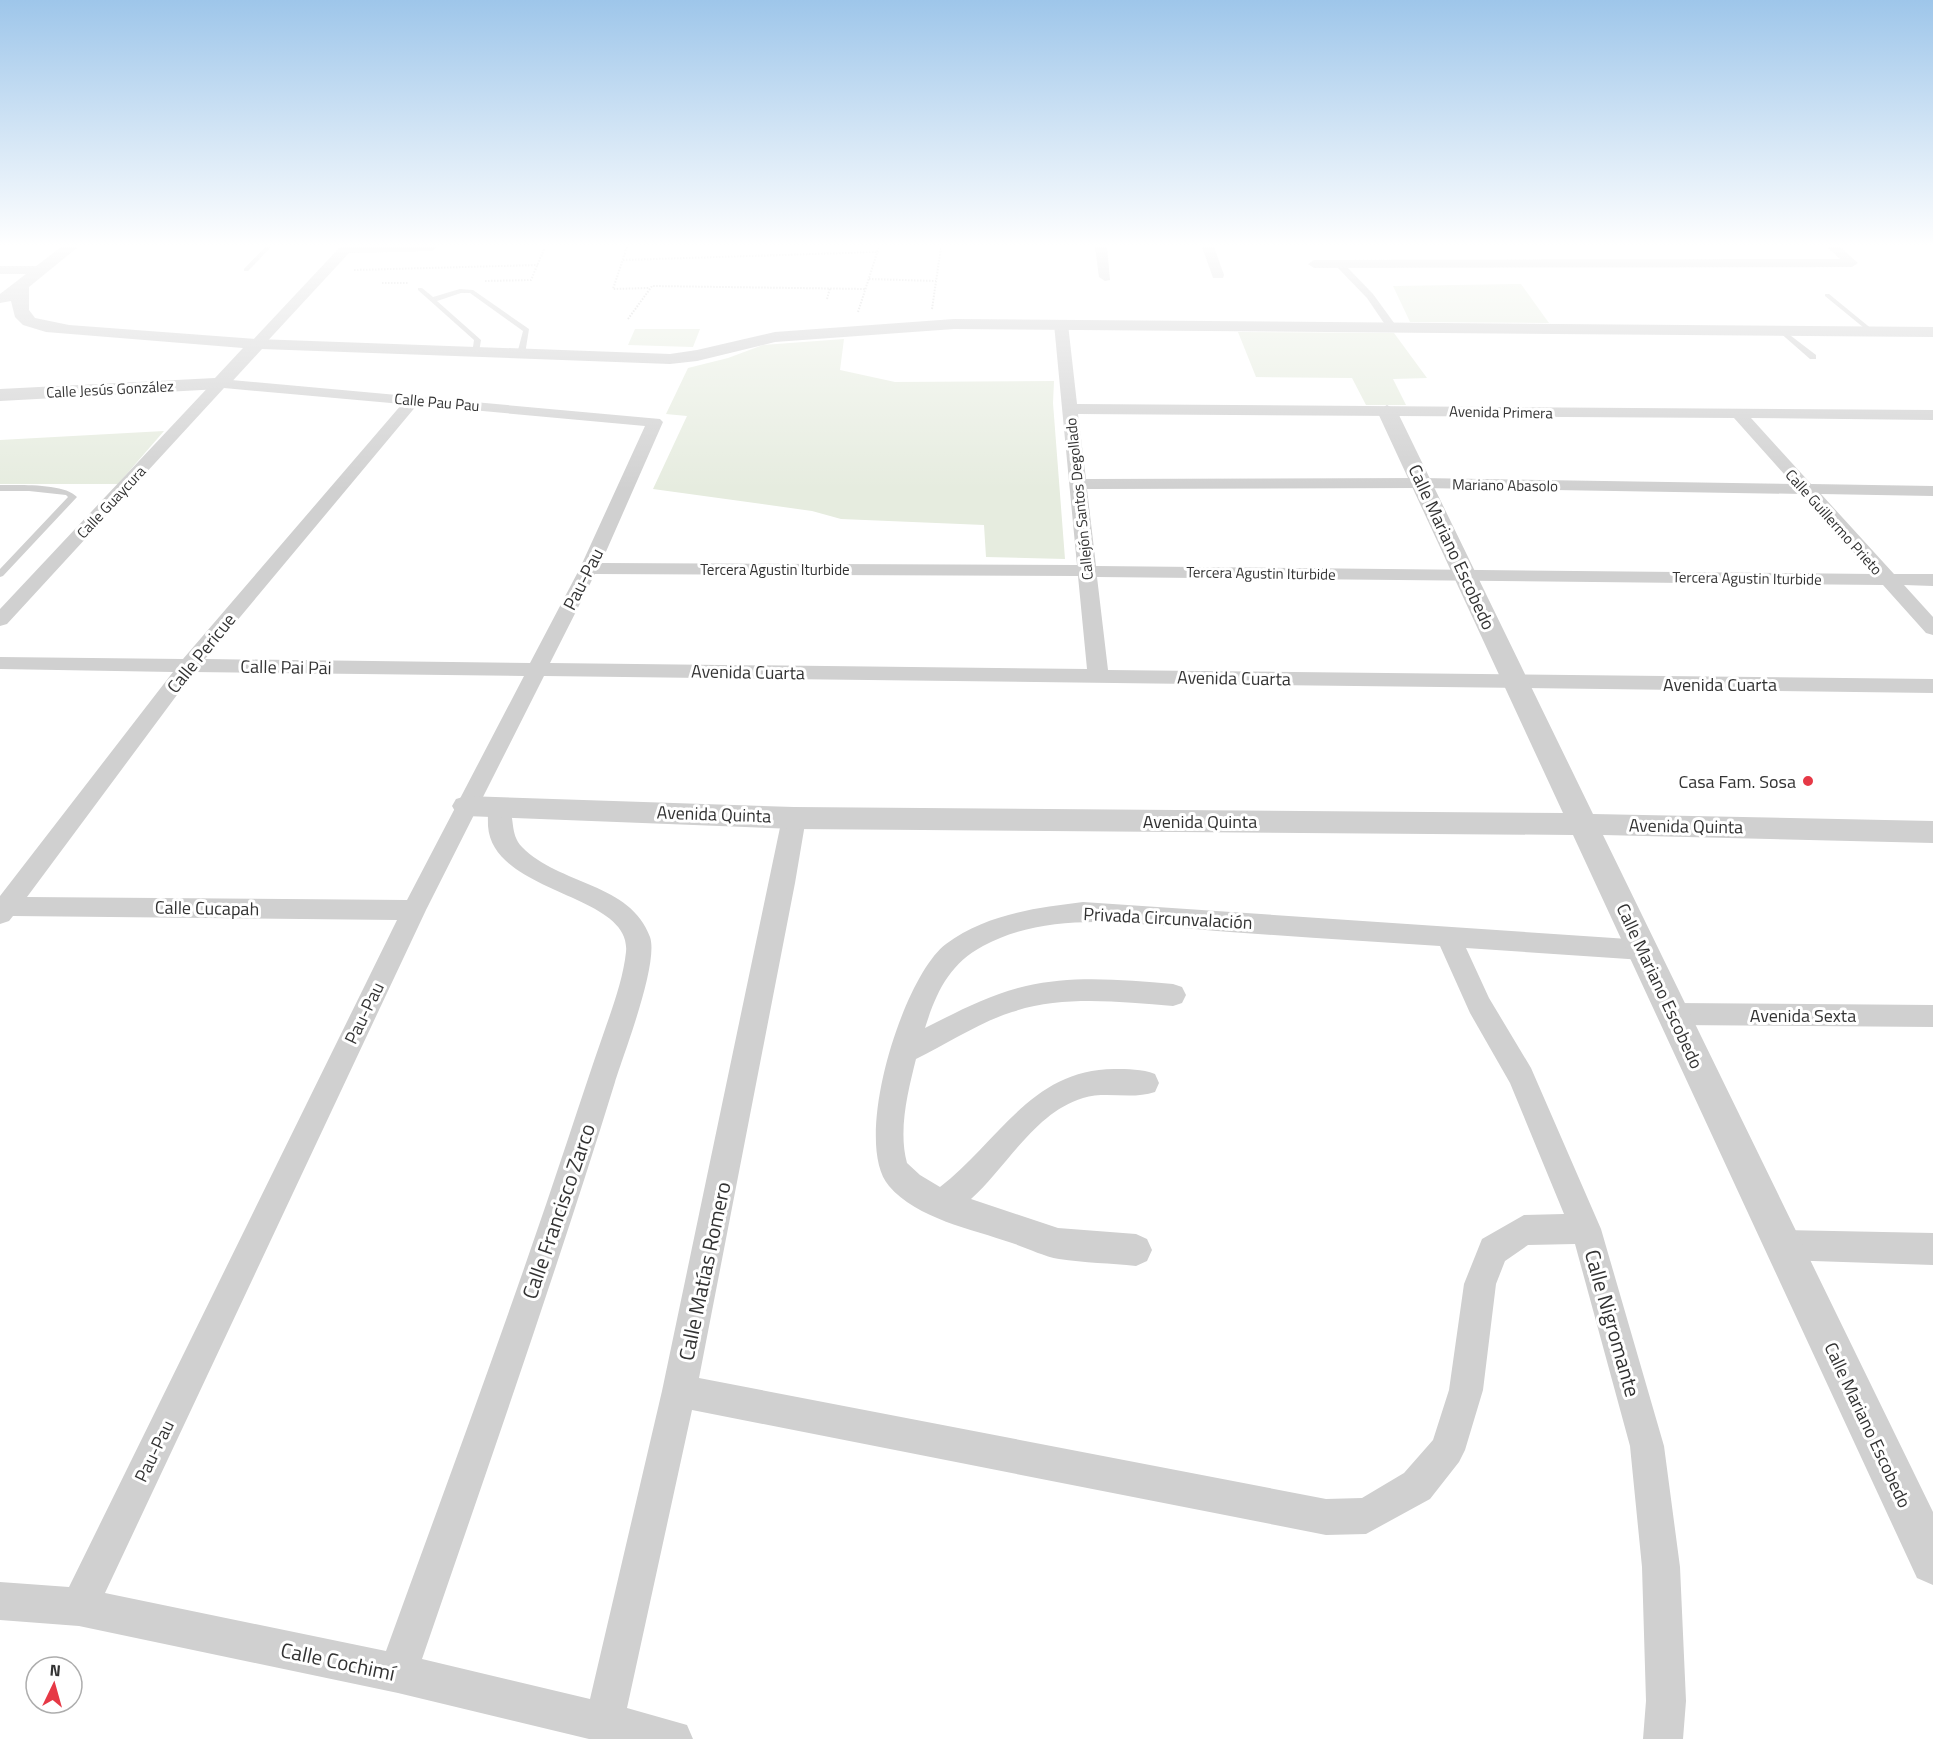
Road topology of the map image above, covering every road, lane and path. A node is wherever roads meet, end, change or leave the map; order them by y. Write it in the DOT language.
graph roads {
  1 [pos="53,328"];
  2 [pos="272,328"];
  3 [pos="464,328"];
  4 [pos="524,328"];
  5 [pos="883,328"];
  6 [pos="1060,328"];
  7 [pos="1541,328"];
  8 [pos="1868,328"];
  9 [pos="852,330"];
  10 [pos="1780,330"];
  11 [pos="1871,331"];
  12 [pos="1933,332"];
  13 [pos="257,344"];
  14 [pos="475,352"];
  15 [pos="521,354"];
  16 [pos="1814,357"];
  17 [pos="220,383"];
  18 [pos="0,395"];
  19 [pos="413,400"];
  20 [pos="1069,409"];
  21 [pos="1387,411"];
  22 [pos="1738,413"];
  23 [pos="1933,415"];
  24 [pos="655,422"];
  25 [pos="1422,483"];
  26 [pos="1077,484"];
  27 [pos="0,488"];
  28 [pos="1806,490"];
  29 [pos="1933,491"];
  30 [pos="589,568"];
  31 [pos="1087,571"];
  32 [pos="0,574"];
  33 [pos="1465,575"];
  34 [pos="1886,580"];
  35 [pos="1933,580"];
  36 [pos="0,620"];
  37 [pos="1933,629"];
  38 [pos="0,663"];
  39 [pos="189,666"];
  40 [pos="536,670"];
  41 [pos="1098,675"];
  42 [pos="1516,683"];
  43 [pos="1933,686"];
  44 [pos="466,806"];
  45 [pos="499,808"];
  46 [pos="794,818"];
  47 [pos="1583,824"];
  48 [pos="1933,831"];
  49 [pos="2,909"];
  50 [pos="414,910"];
  51 [pos="1448,937"];
  52 [pos="1643,950"];
  53 [pos="1173,995"];
  54 [pos="1673,1014"];
  55 [pos="1933,1016"];
  56 [pos="902,1053"];
  57 [pos="1145,1083"];
  58 [pos="942,1204"];
  59 [pos="1586,1229"];
  60 [pos="1783,1245"];
  61 [pos="1933,1249"];
  62 [pos="1136,1250"];
  63 [pos="679,1391"];
  64 [pos="1933,1562"];
  65 [pos="0,1601"];
  66 [pos="79,1607"];
  67 [pos="398,1673"];
  68 [pos="604,1723"];
  69 [pos="673,1739"];
  70 [pos="1663,1739"];
  1 -- 13 [label="street"];
  2 -- 13 [label="street"];
  3 -- 14 [label="lane"];
  4 -- 15 [label="lane"];
  5 -- 9 [label="street"];
  6 -- 20 [label="street, Callejón Santos Degollado"];
  7 -- 10 [label="street"];
  8 -- 11 [label="lane"];
  9 -- 15 [label="street"];
  10 -- 11 [label="street"];
  10 -- 16 [label="lane"];
  11 -- 12 [label="street"];
  13 -- 14 [label="street"];
  13 -- 17 [label="street"];
  14 -- 15 [label="street"];
  17 -- 18 [label="street, Calle Jesús González"];
  17 -- 19 [label="street, Calle Pau Pau"];
  17 -- 36 [label="street, Calle Guaycura"];
  19 -- 24 [label="street, Calle Pau Pau"];
  19 -- 39 [label="street, Calle Pericue"];
  20 -- 21 [label="street, Avenida Primera"];
  20 -- 26 [label="street, Callejón Santos Degollado"];
  21 -- 22 [label="street, Avenida Primera"];
  21 -- 25 [label="street, Calle Mariano Escobedo"];
  22 -- 23 [label="street, Avenida Primera"];
  22 -- 28 [label="street, Calle Guillermo Prieto"];
  24 -- 30 [label="street, Pau-Pau"];
  25 -- 26 [label="street, Mariano Abasolo"];
  25 -- 28 [label="street, Mariano Abasolo"];
  25 -- 33 [label="street, Calle Mariano Escobedo"];
  26 -- 31 [label="street, Callejón Santos Degollado"];
  27 -- 32 [label="lane"];
  28 -- 29 [label="street, Mariano Abasolo"];
  28 -- 34 [label="street, Calle Guillermo Prieto"];
  30 -- 31 [label="street, Tercera Agustin Iturbide"];
  30 -- 40 [label="street, Pau-Pau"];
  31 -- 33 [label="street, Tercera Agustin Iturbide"];
  31 -- 41 [label="street, Callejón Santos Degollado"];
  33 -- 34 [label="street, Tercera Agustin Iturbide"];
  33 -- 42 [label="street, Calle Mariano Escobedo"];
  34 -- 35 [label="street, Tercera Agustin Iturbide"];
  34 -- 37 [label="street, Calle Guillermo Prieto"];
  38 -- 39 [label="street, Calle Pai Pai"];
  39 -- 40 [label="street, Calle Pai Pai"];
  39 -- 49 [label="street, Calle Pericue"];
  40 -- 41 [label="street, Avenida Cuarta"];
  40 -- 44 [label="street, Pau-Pau"];
  41 -- 42 [label="street, Avenida Cuarta"];
  42 -- 43 [label="street, Avenida Cuarta"];
  42 -- 47 [label="street, Calle Mariano Escobedo"];
  44 -- 45 [label="street, Avenida Quinta"];
  44 -- 50 [label="street, Pau-Pau"];
  45 -- 46 [label="street, Avenida Quinta"];
  45 -- 67 [label="street, Calle Francisco Zarco"];
  46 -- 47 [label="street, Avenida Quinta"];
  46 -- 63 [label="street, Calle Matías Romero"];
  47 -- 48 [label="street, Avenida Quinta"];
  47 -- 52 [label="street, Calle Mariano Escobedo"];
  49 -- 50 [label="street, Calle Cucapah"];
  50 -- 66 [label="street, Pau-Pau"];
  51 -- 52 [label="street, Privada Circunvalación"];
  51 -- 56 [label="street, Privada Circunvalación"];
  51 -- 59 [label="street, Calle Nigromante"];
  52 -- 54 [label="street, Calle Mariano Escobedo"];
  53 -- 56 [label="street"];
  54 -- 55 [label="street, Avenida Sexta"];
  54 -- 60 [label="street, Calle Mariano Escobedo"];
  56 -- 58 [label="street, Privada Circunvalación"];
  57 -- 58 [label="street"];
  58 -- 62 [label="street"];
  59 -- 63 [label="street"];
  59 -- 70 [label="street, Calle Nigromante"];
  60 -- 61 [label="street"];
  60 -- 64 [label="street, Calle Mariano Escobedo"];
  63 -- 68 [label="street, Calle Matías Romero"];
  65 -- 66 [label="street, Calle Cochimí"];
  66 -- 67 [label="street, Calle Cochimí"];
  67 -- 68 [label="street, Calle Cochimí"];
  68 -- 69 [label="street, Calle Cochimí"];
}
